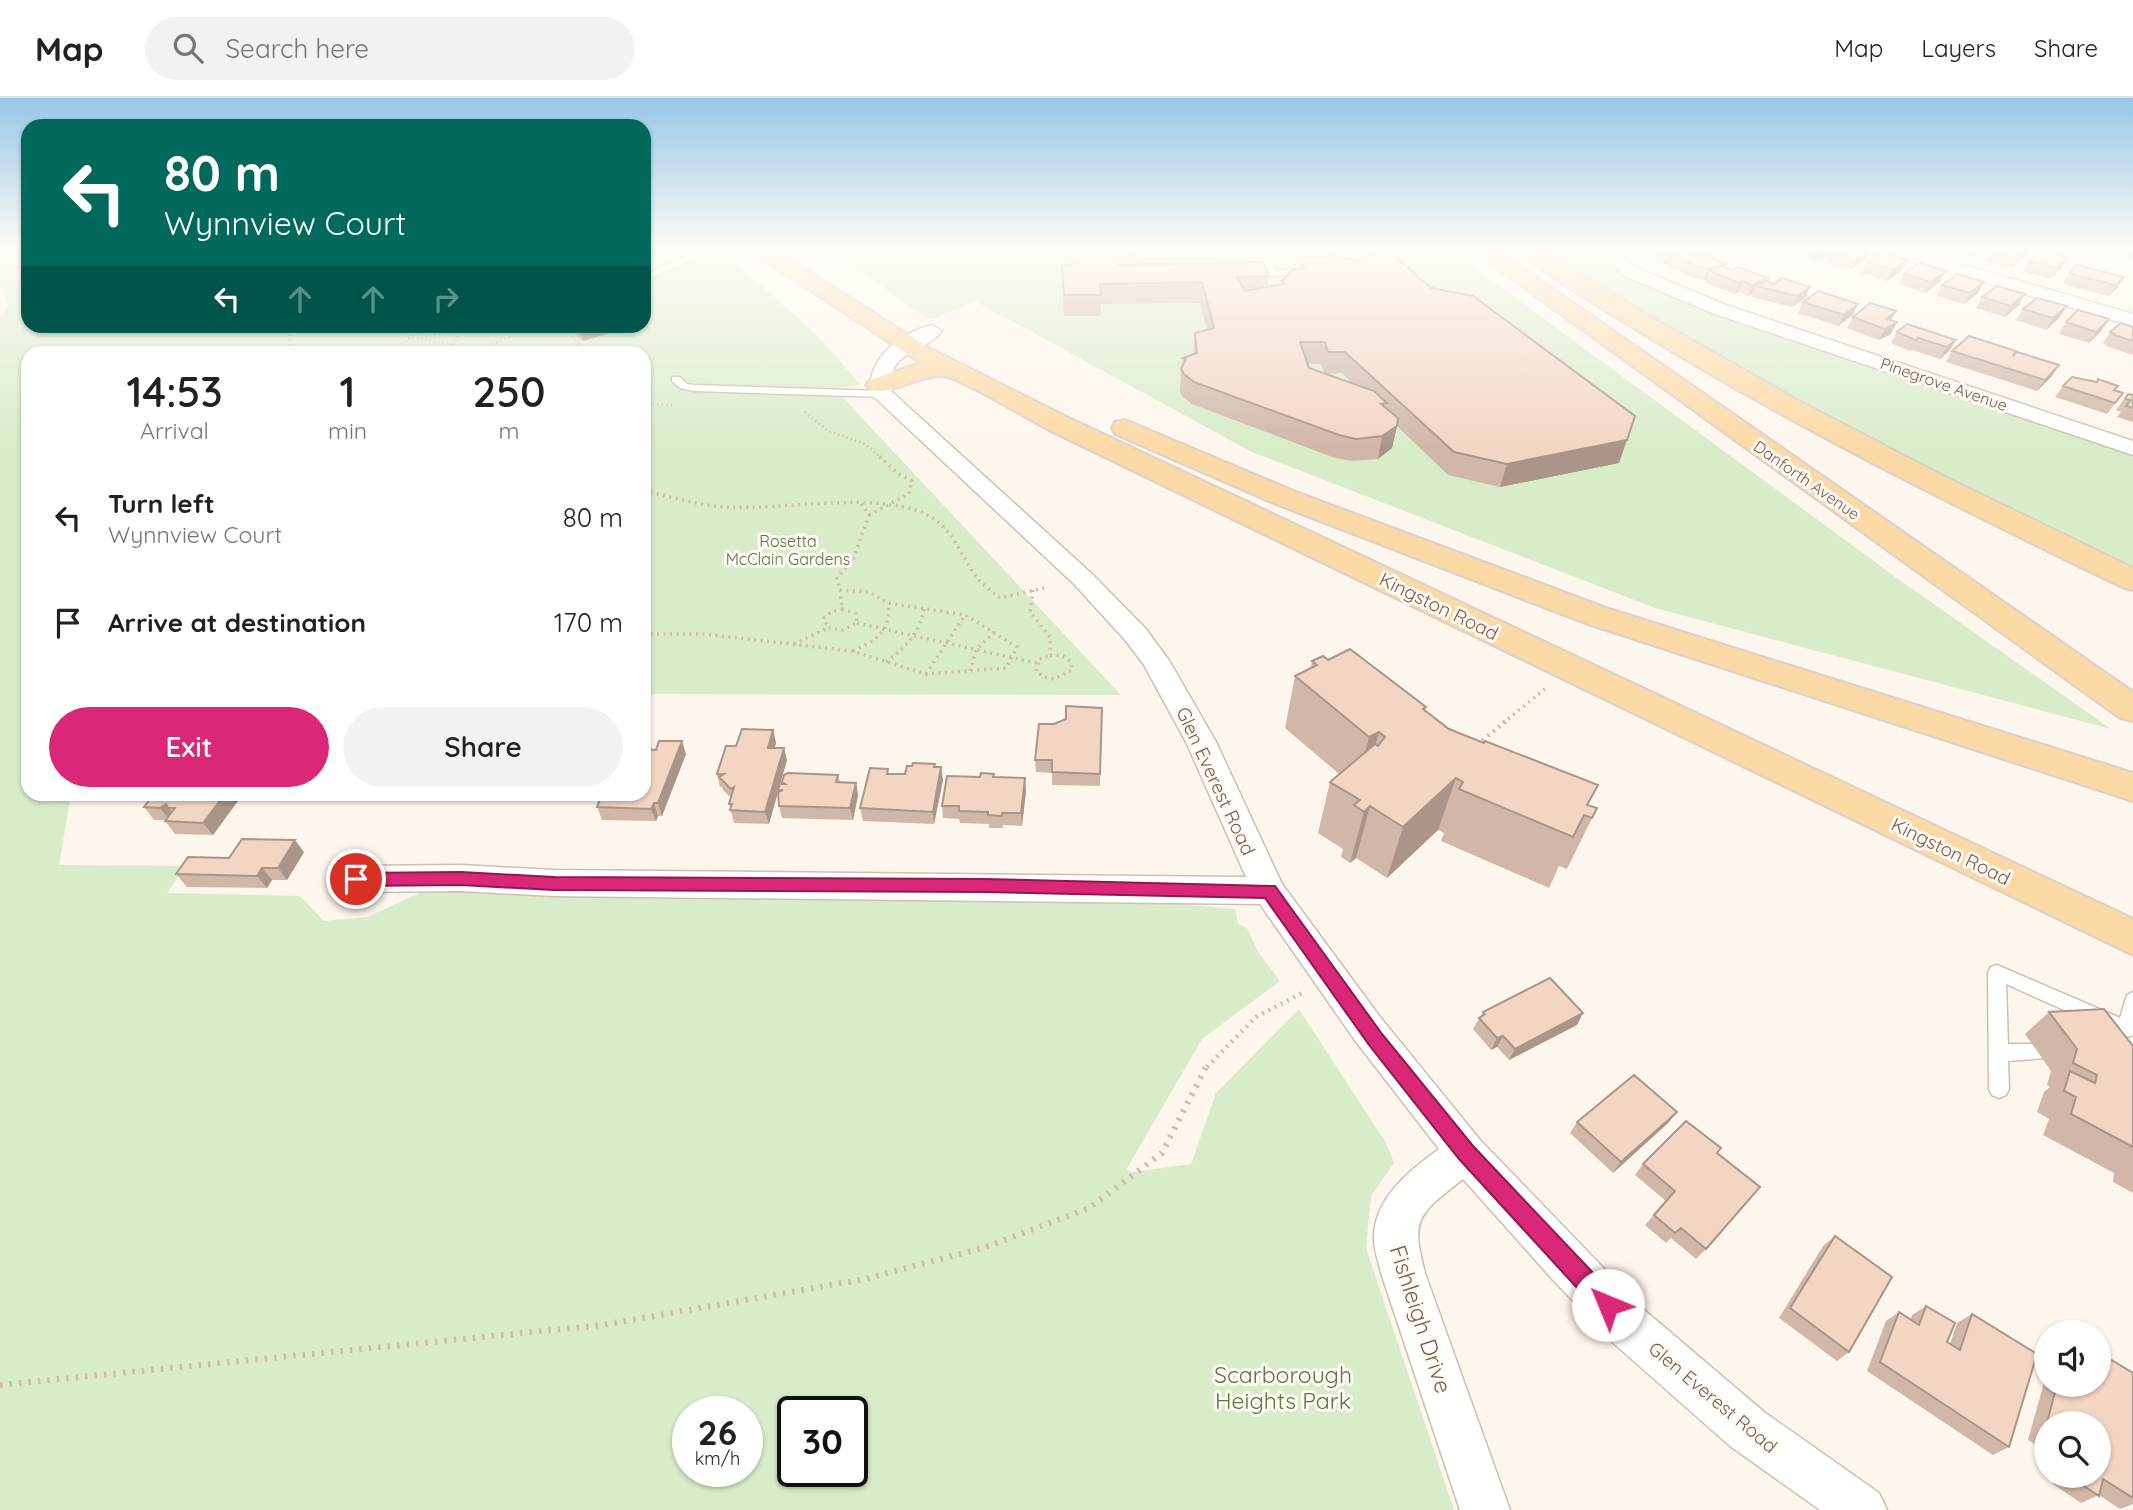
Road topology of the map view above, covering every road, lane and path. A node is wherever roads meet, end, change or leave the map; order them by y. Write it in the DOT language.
graph roads {
  1 [pos="883,316"];
  2 [pos="1575,316"];
  3 [pos="1632,316"];
  4 [pos="1740,316"];
  5 [pos="414,333"];
  6 [pos="441,333"];
  7 [pos="461,333"];
  8 [pos="519,333"];
  9 [pos="570,333"];
  10 [pos="408,339"];
  11 [pos="420,339"];
  12 [pos="930,341"];
  13 [pos="580,344"];
  14 [pos="453,345"];
  15 [pos="401,346"];
  16 [pos="487,346"];
  17 [pos="577,346"];
  18 [pos="676,379"];
  19 [pos="1035,384"];
  20 [pos="881,389"];
  21 [pos="799,407"];
  22 [pos="2133,448"];
  23 [pos="651,492"];
  24 [pos="860,502"];
  25 [pos="888,504"];
  26 [pos="869,515"];
  27 [pos="2133,580"];
  28 [pos="1044,588"];
  29 [pos="840,590"];
  30 [pos="1033,590"];
  31 [pos="888,603"];
  32 [pos="924,608"];
  33 [pos="842,609"];
  34 [pos="965,615"];
  35 [pos="856,623"];
  36 [pos="828,628"];
  37 [pos="886,630"];
  38 [pos="994,632"];
  39 [pos="651,634"];
  40 [pos="915,636"];
  41 [pos="946,643"];
  42 [pos="791,645"];
  43 [pos="976,650"];
  44 [pos="852,651"];
  45 [pos="1050,655"];
  46 [pos="1009,657"];
  47 [pos="886,662"];
  48 [pos="1036,663"];
  49 [pos="970,671"];
  50 [pos="926,674"];
  51 [pos="1546,688"];
  52 [pos="2133,709"];
  53 [pos="1474,748"];
  54 [pos="2133,787"];
  55 [pos="356,879"];
  56 [pos="1269,891"];
  57 [pos="2133,938"];
  58 [pos="1331,979"];
  59 [pos="2133,1000"];
  60 [pos="2130,1031"];
  61 [pos="2120,1050"];
  62 [pos="2038,1052"];
  63 [pos="1998,1053"];
  64 [pos="1999,1089"];
  65 [pos="1466,1153"];
  66 [pos="0,1385"];
  67 [pos="1485,1510"];
  68 [pos="1862,1510"];
  1 -- 12 [label="main road, Kingston Road"];
  2 -- 52 [label="main road, Danforth Avenue"];
  3 -- 27 [label="main road"];
  4 -- 22 [label="street, Pinegrove Avenue"];
  5 -- 10 [label="path"];
  6 -- 11 [label="path"];
  7 -- 14 [label="path"];
  8 -- 16 [label="path"];
  9 -- 13 [label="path"];
  10 -- 11 [label="path"];
  10 -- 15 [label="path"];
  11 -- 14 [label="path"];
  12 -- 20 [label="main road"];
  12 -- 20 [label="street"];
  12 -- 57 [label="main road, Kingston Road"];
  13 -- 17 [label="path"];
  18 -- 20 [label="lane"];
  19 -- 54 [label="main road, Kingston Road"];
  20 -- 56 [label="street, Glen Everest Road"];
  21 -- 25 [label="path"];
  23 -- 24 [label="path"];
  24 -- 25 [label="path"];
  24 -- 26 [label="path"];
  25 -- 26 [label="path"];
  25 -- 30 [label="path"];
  26 -- 29 [label="path"];
  28 -- 30 [label="path"];
  29 -- 31 [label="path"];
  29 -- 33 [label="path"];
  30 -- 45 [label="path"];
  31 -- 32 [label="path"];
  31 -- 37 [label="path"];
  32 -- 34 [label="path"];
  32 -- 40 [label="path"];
  33 -- 35 [label="path"];
  33 -- 36 [label="path"];
  34 -- 38 [label="path"];
  34 -- 41 [label="path"];
  35 -- 36 [label="path"];
  35 -- 37 [label="path"];
  36 -- 42 [label="path"];
  37 -- 40 [label="path"];
  37 -- 44 [label="path"];
  38 -- 43 [label="path"];
  38 -- 46 [label="path"];
  39 -- 42 [label="path"];
  40 -- 41 [label="path"];
  40 -- 47 [label="path"];
  41 -- 43 [label="path"];
  41 -- 50 [label="path"];
  42 -- 44 [label="path"];
  43 -- 46 [label="path"];
  43 -- 49 [label="path"];
  44 -- 47 [label="path"];
  45 -- 48 [label="path"];
  45 -- 48 [label="path"];
  46 -- 48 [label="path"];
  46 -- 49 [label="path"];
  47 -- 50 [label="path"];
  49 -- 50 [label="path"];
  51 -- 53 [label="path"];
  55 -- 56 [label="street"];
  56 -- 58 [label="street, Glen Everest Road"];
  58 -- 65 [label="street, Glen Everest Road"];
  58 -- 66 [label="path"];
  59 -- 60 [label="lane"];
  60 -- 61 [label="lane"];
  60 -- 63 [label="lane"];
  62 -- 63 [label="lane"];
  63 -- 64 [label="lane"];
  65 -- 67 [label="street, Fishleigh Drive"];
  65 -- 68 [label="street, Glen Everest Road"];
}
